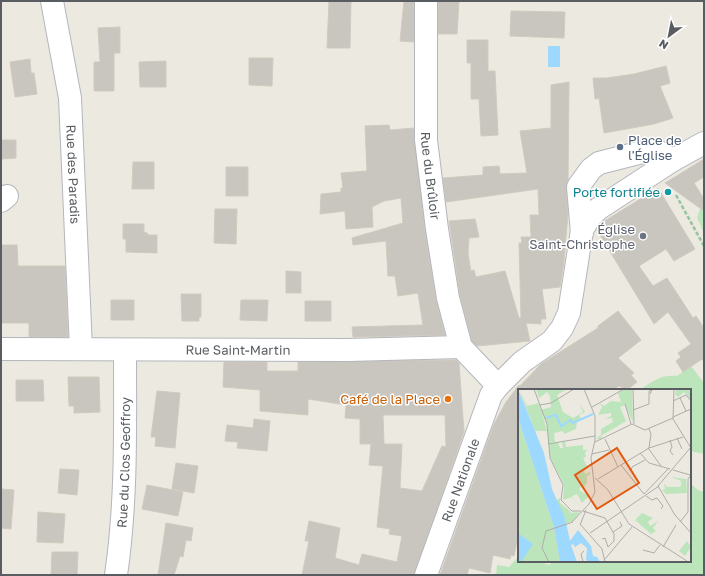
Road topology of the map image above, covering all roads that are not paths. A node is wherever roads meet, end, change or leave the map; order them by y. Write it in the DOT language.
graph roads {
  1 [pos="52,1"];
  2 [pos="426,1"];
  3 [pos="704,143"];
  4 [pos="679,156"];
  5 [pos="582,233"];
  6 [pos="1,349"];
  7 [pos="81,350"];
  8 [pos="125,350"];
  9 [pos="466,353"];
  10 [pos="498,386"];
  11 [pos="116,575"];
  12 [pos="426,575"];
  1 -- 7 [label="street, Rue des Paradis"];
  2 -- 9 [label="street, Rue du Brûloir"];
  3 -- 4 [label="street"];
  4 -- 5 [label="street"];
  4 -- 5 [label="street"];
  5 -- 10 [label="street, Rue Nationale"];
  6 -- 7 [label="street, Rue Saint-Martin"];
  7 -- 8 [label="street, Rue Saint-Martin"];
  8 -- 9 [label="street, Rue Saint-Martin"];
  8 -- 11 [label="street, Rue du Clos Geoffroy"];
  9 -- 10 [label="street"];
  10 -- 12 [label="street, Rue Nationale"];
}
